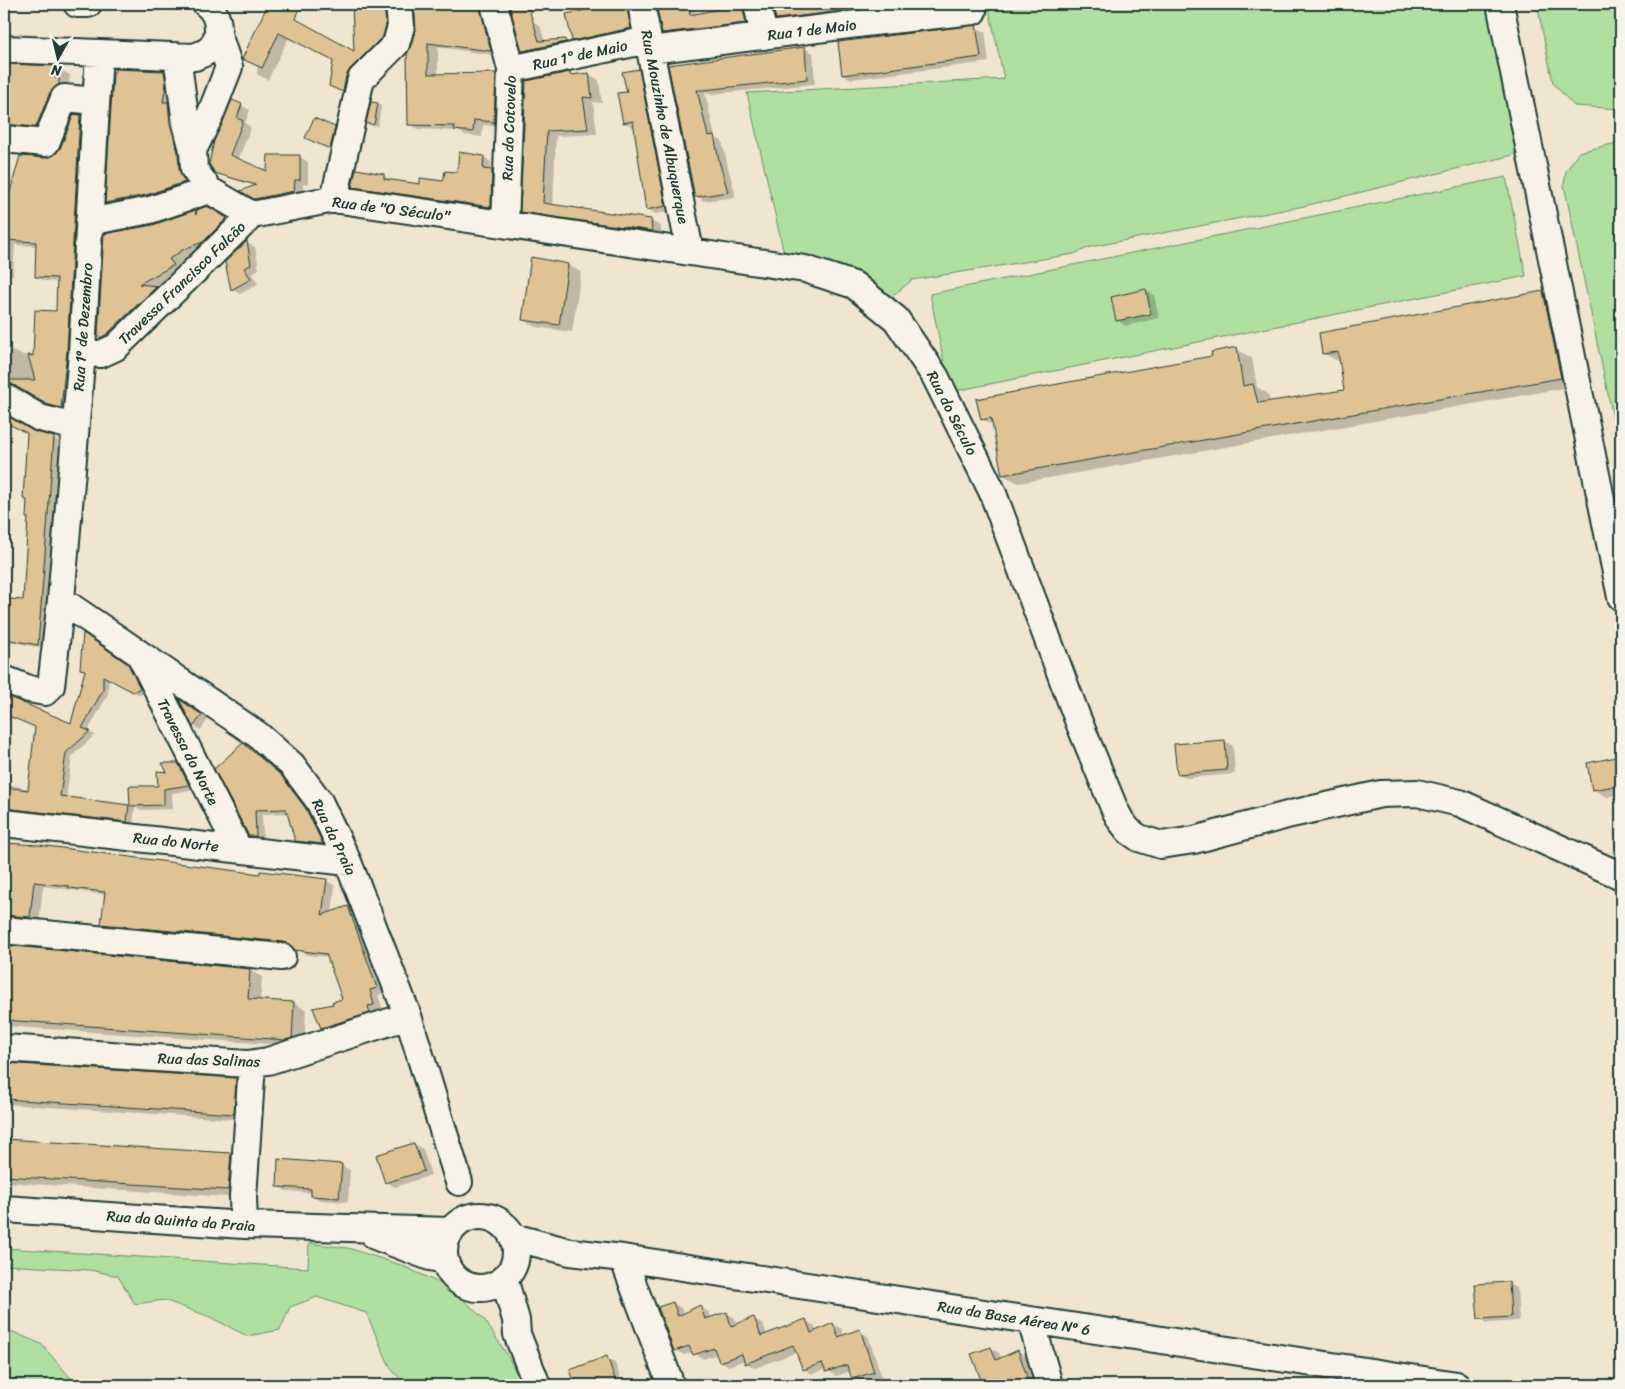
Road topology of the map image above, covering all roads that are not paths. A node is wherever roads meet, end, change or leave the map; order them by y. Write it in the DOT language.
graph roads {
  1 [pos="77,4"];
  2 [pos="88,4"];
  3 [pos="399,4"];
  4 [pos="494,4"];
  5 [pos="641,4"];
  6 [pos="757,4"];
  7 [pos="1500,4"];
  8 [pos="209,5"];
  9 [pos="973,11"];
  10 [pos="871,13"];
  11 [pos="218,34"];
  12 [pos="764,36"];
  13 [pos="649,45"];
  14 [pos="4,49"];
  15 [pos="99,53"];
  16 [pos="177,56"];
  17 [pos="511,69"];
  18 [pos="96,101"];
  19 [pos="4,139"];
  20 [pos="193,150"];
  21 [pos="209,190"];
  22 [pos="334,199"];
  23 [pos="252,215"];
  24 [pos="89,222"];
  25 [pos="505,224"];
  26 [pos="690,251"];
  27 [pos="82,352"];
  28 [pos="4,398"];
  29 [pos="75,427"];
  30 [pos="1621,597"];
  31 [pos="61,600"];
  32 [pos="140,655"];
  33 [pos="4,679"];
  34 [pos="4,823"];
  35 [pos="238,848"];
  36 [pos="348,862"];
  37 [pos="1621,876"];
  38 [pos="4,930"];
  39 [pos="282,957"];
  40 [pos="408,1016"];
  41 [pos="4,1048"];
  42 [pos="252,1064"];
  43 [pos="459,1182"];
  44 [pos="4,1209"];
  45 [pos="244,1225"];
  46 [pos="358,1229"];
  47 [pos="451,1231"];
  48 [pos="623,1258"];
  49 [pos="510,1259"];
  50 [pos="445,1260"];
  51 [pos="480,1287"];
  52 [pos="1031,1320"];
  53 [pos="517,1334"];
  54 [pos="537,1385"];
  55 [pos="671,1385"];
  56 [pos="1048,1385"];
  57 [pos="1457,1385"];
  1 -- 2 [label="street"];
  3 -- 22 [label="street"];
  4 -- 17 [label="street, Rua do Cotovelo"];
  5 -- 13 [label="street, Rua Mouzinho de Albuquerque"];
  6 -- 12 [label="street"];
  7 -- 30 [label="street"];
  8 -- 11 [label="street"];
  9 -- 10 [label="street, Rua 1 de Maio"];
  10 -- 12 [label="street, Rua 1 de Maio"];
  11 -- 16 [label="street"];
  11 -- 20 [label="street"];
  12 -- 13 [label="street, Rua 1 de Maio"];
  13 -- 17 [label="street, Rua 1° de Maio"];
  13 -- 26 [label="street, Rua Mouzinho de Albuquerque"];
  14 -- 15 [label="street"];
  15 -- 16 [label="street"];
  15 -- 18 [label="street, Rua 1º de Dezembro"];
  16 -- 20 [label="street"];
  17 -- 25 [label="street, Rua do Cotovelo"];
  18 -- 19 [label="street"];
  18 -- 24 [label="street, Rua 1º de Dezembro"];
  20 -- 21 [label="street"];
  21 -- 23 [label="street"];
  21 -- 24 [label="street"];
  22 -- 23 [label="street, Rua de \"O Século\""];
  22 -- 25 [label="street, Rua de \"O Século\""];
  23 -- 27 [label="street, Travessa Francisco Falcão"];
  24 -- 27 [label="street, Rua 1º de Dezembro"];
  25 -- 26 [label="street, Rua de \"O Século\""];
  26 -- 37 [label="street, Rua do Século"];
  27 -- 29 [label="street, Rua 1º de Dezembro"];
  28 -- 29 [label="street"];
  29 -- 31 [label="street, Rua 1º de Dezembro"];
  31 -- 32 [label="street, Rua da Praia"];
  31 -- 33 [label="street, Rua 1º de Dezembro"];
  32 -- 35 [label="street, Travessa do Norte"];
  32 -- 36 [label="street, Rua da Praia"];
  34 -- 35 [label="street, Rua do Norte"];
  35 -- 36 [label="street, Rua do Norte"];
  36 -- 40 [label="street, Rua da Praia"];
  38 -- 39 [label="street"];
  40 -- 42 [label="street, Rua das Salinas"];
  40 -- 43 [label="street, Rua da Praia"];
  41 -- 42 [label="street, Rua das Salinas"];
  42 -- 45 [label="street"];
  44 -- 45 [label="street, Rua da Quinta da Praia"];
  45 -- 46 [label="street, Rua da Quinta da Praia"];
  46 -- 47 [label="street, Rua da Quinta da Praia"];
  46 -- 50 [label="street"];
  47 -- 49 [label="street"];
  47 -- 50 [label="street"];
  48 -- 49 [label="street, Rua da Base Aérea Nº 6"];
  48 -- 52 [label="street, Rua da Base Aérea Nº 6"];
  48 -- 55 [label="street"];
  49 -- 51 [label="street"];
  49 -- 53 [label="street"];
  50 -- 51 [label="street"];
  51 -- 53 [label="street"];
  52 -- 56 [label="street"];
  52 -- 57 [label="street, Rua da Base Aérea Nº 6"];
  53 -- 54 [label="street"];
}
